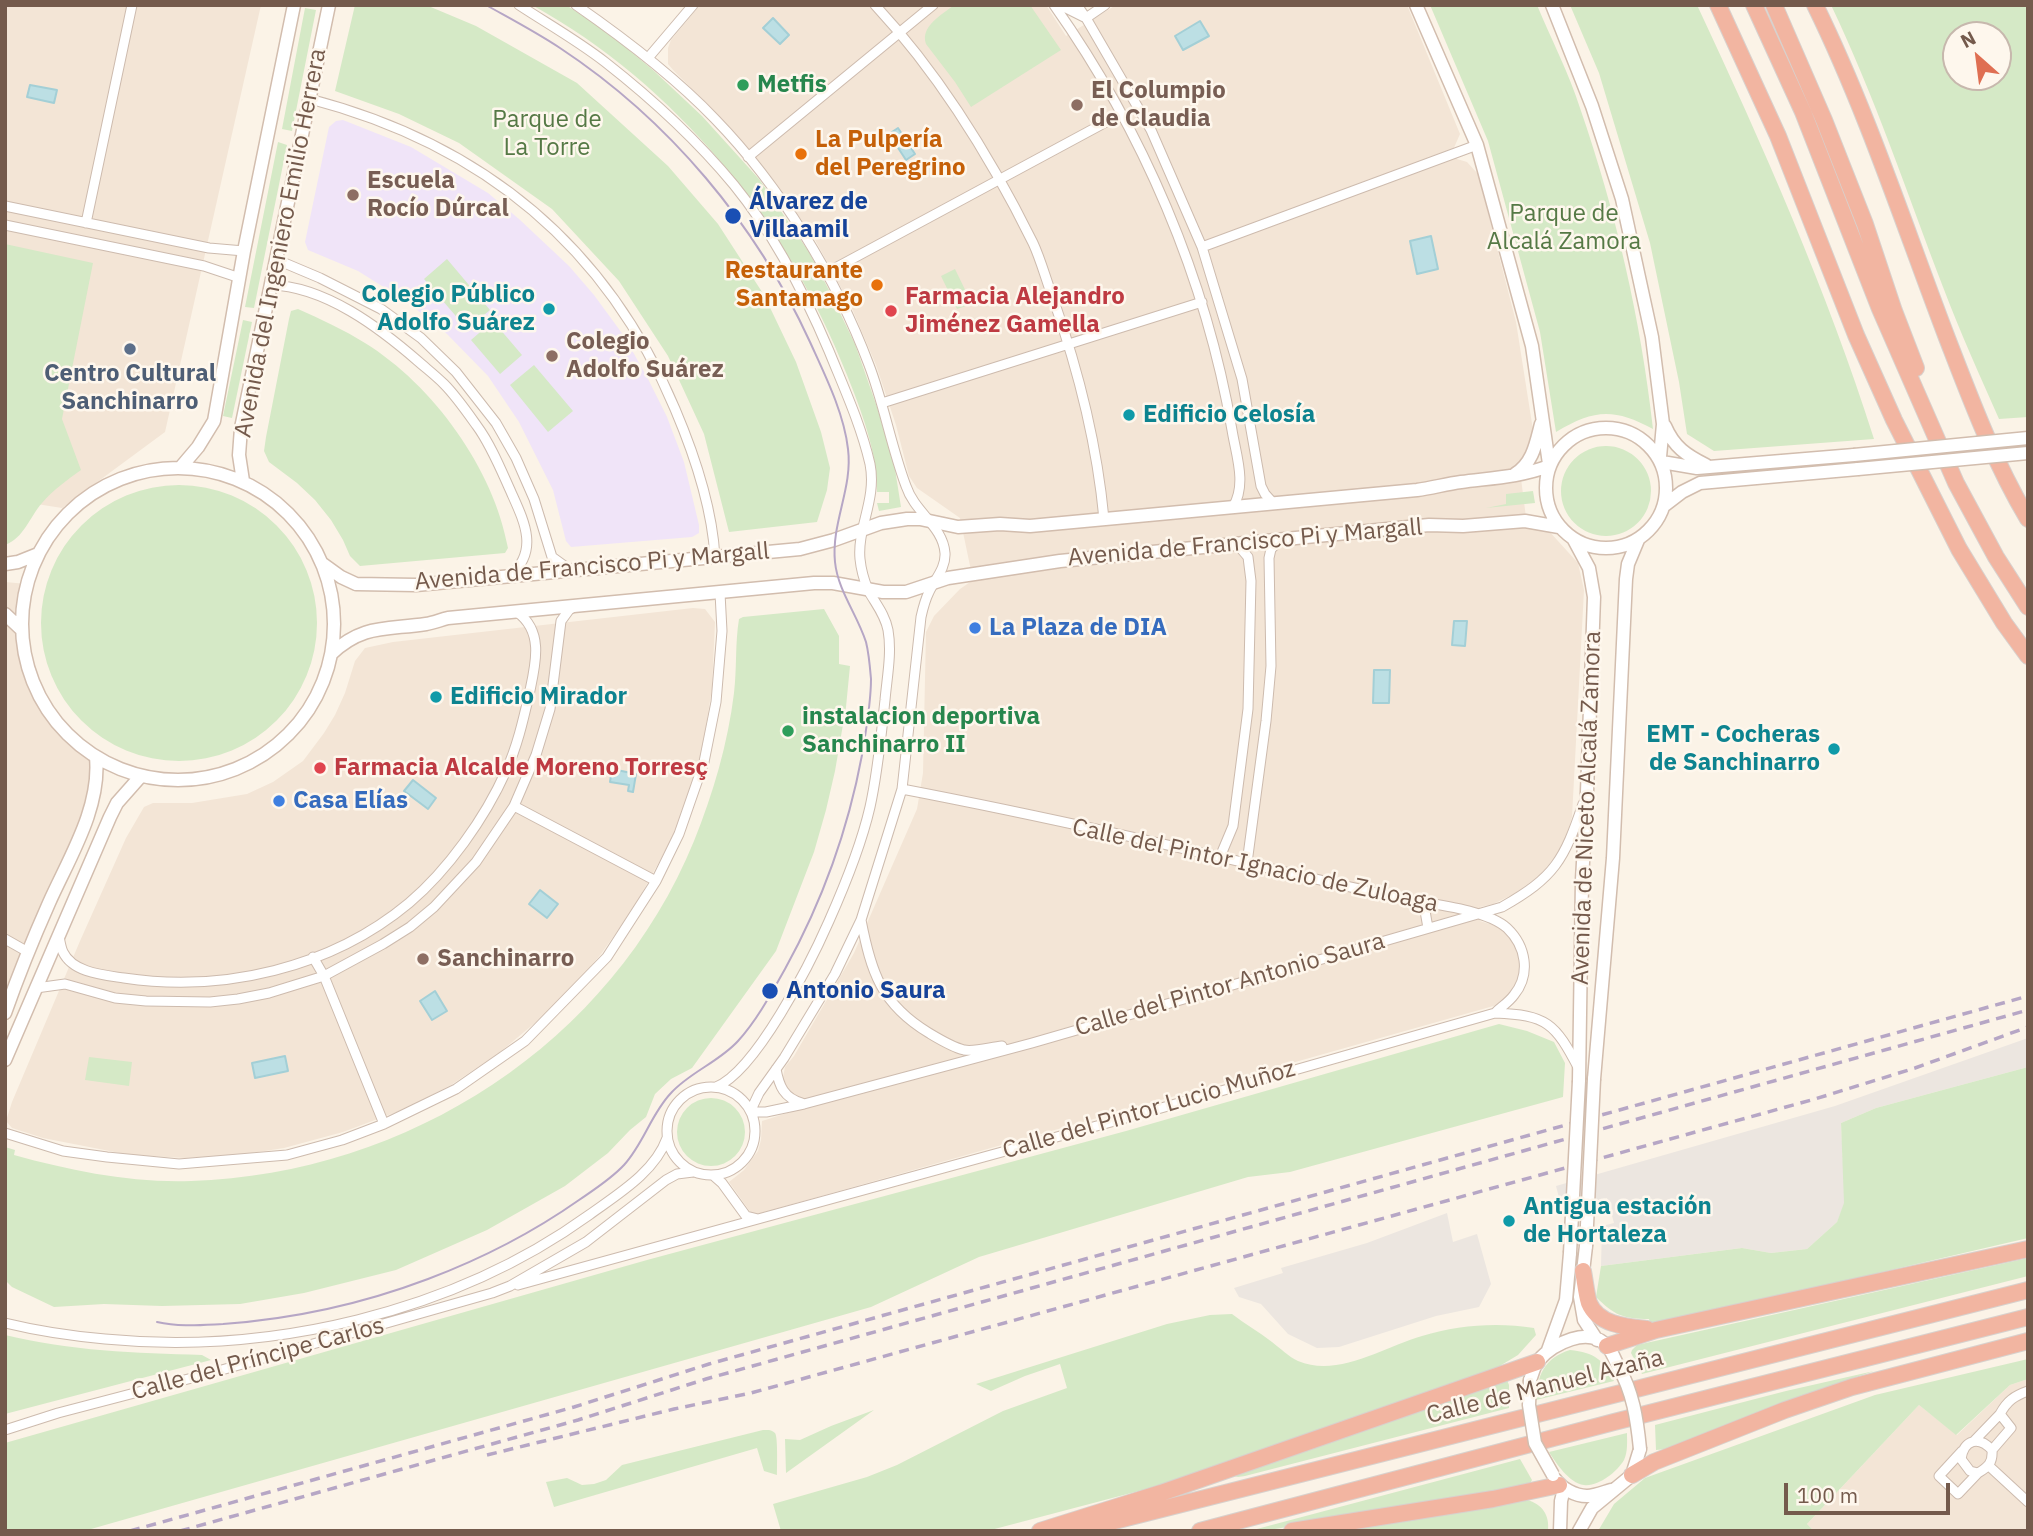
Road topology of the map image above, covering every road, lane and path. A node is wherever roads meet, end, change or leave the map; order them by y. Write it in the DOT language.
graph roads {
  1 [pos="132,5"];
  2 [pos="294,5"];
  3 [pos="329,5"];
  4 [pos="519,5"];
  5 [pos="576,5"];
  6 [pos="693,5"];
  7 [pos="875,5"];
  8 [pos="933,5"];
  9 [pos="1054,5"];
  10 [pos="1060,5"];
  11 [pos="1077,5"];
  12 [pos="1105,5"];
  13 [pos="1416,5"];
  14 [pos="1552,5"];
  15 [pos="1718,5"];
  16 [pos="1755,5"];
  17 [pos="1774,5"];
  18 [pos="1815,5"];
  19 [pos="1086,18"];
  20 [pos="901,33"];
  21 [pos="648,58"];
  22 [pos="310,99"];
  23 [pos="1121,114"];
  24 [pos="1477,145"];
  25 [pos="748,157"];
  26 [pos="999,180"];
  27 [pos="5,206"];
  28 [pos="86,223"];
  29 [pos="5,225"];
  30 [pos="1202,247"];
  31 [pos="244,251"];
  32 [pos="275,259"];
  33 [pos="826,273"];
  34 [pos="240,278"];
  35 [pos="270,285"];
  36 [pos="1202,302"];
  37 [pos="1069,343"];
  38 [pos="882,402"];
  39 [pos="1542,420"];
  40 [pos="1663,424"];
  41 [pos="2028,438"];
  42 [pos="2028,453"];
  43 [pos="1661,460"];
  44 [pos="1549,465"];
  45 [pos="181,467"];
  46 [pos="1710,467"];
  47 [pos="1513,476"];
  48 [pos="243,481"];
  49 [pos="1274,504"];
  50 [pos="1665,505"];
  51 [pos="1233,508"];
  52 [pos="1104,519"];
  53 [pos="2028,519"];
  54 [pos="929,521"];
  55 [pos="1559,527"];
  56 [pos="864,529"];
  57 [pos="1282,539"];
  58 [pos="1574,540"];
  59 [pos="1638,540"];
  60 [pos="1237,544"];
  61 [pos="38,554"];
  62 [pos="715,557"];
  63 [pos="5,564"];
  64 [pos="323,564"];
  65 [pos="570,570"];
  66 [pos="511,575"];
  67 [pos="933,583"];
  68 [pos="2028,588"];
  69 [pos="868,589"];
  70 [pos="720,593"];
  71 [pos="574,607"];
  72 [pos="2028,607"];
  73 [pos="517,612"];
  74 [pos="5,614"];
  75 [pos="21,629"];
  76 [pos="331,654"];
  77 [pos="2028,656"];
  78 [pos="96,757"];
  79 [pos="140,777"];
  80 [pos="902,789"];
  81 [pos="1587,792"];
  82 [pos="514,806"];
  83 [pos="1220,857"];
  84 [pos="1247,863"];
  85 [pos="656,881"];
  86 [pos="1407,900"];
  87 [pos="1478,913"];
  88 [pos="861,919"];
  89 [pos="1428,928"];
  90 [pos="59,936"];
  91 [pos="5,939"];
  92 [pos="28,952"];
  93 [pos="313,957"];
  94 [pos="324,976"];
  95 [pos="16,983"];
  96 [pos="36,988"];
  97 [pos="5,1002"];
  98 [pos="5,1013"];
  99 [pos="1495,1013"];
  100 [pos="1032,1043"];
  101 [pos="5,1059"];
  102 [pos="776,1069"];
  103 [pos="1579,1076"];
  104 [pos="716,1087"];
  105 [pos="804,1104"];
  106 [pos="751,1111"];
  107 [pos="384,1124"];
  108 [pos="5,1133"];
  109 [pos="667,1138"];
  110 [pos="693,1172"];
  111 [pos="714,1176"];
  112 [pos="758,1219"];
  113 [pos="2028,1250"];
  114 [pos="1583,1270"];
  115 [pos="510,1286"];
  116 [pos="2028,1290"];
  117 [pos="2028,1317"];
  118 [pos="5,1323"];
  119 [pos="1656,1330"];
  120 [pos="2028,1340"];
  121 [pos="1602,1343"];
  122 [pos="1548,1350"];
  123 [pos="1536,1362"];
  124 [pos="2028,1391"];
  125 [pos="2000,1414"];
  126 [pos="5,1430"];
  127 [pos="1974,1441"];
  128 [pos="1992,1450"];
  129 [pos="1962,1451"];
  130 [pos="1989,1466"];
  131 [pos="1978,1473"];
  132 [pos="1632,1475"];
  133 [pos="1559,1483"];
  134 [pos="1613,1490"];
  135 [pos="2028,1502"];
  136 [pos="1040,1531"];
  137 [pos="1074,1531"];
  138 [pos="1200,1531"];
  139 [pos="1292,1531"];
  140 [pos="1560,1531"];
  141 [pos="1579,1531"];
  1 -- 28 [label="street"];
  2 -- 31 [label="street, Avenida del Ingeniero Emilio Herrera"];
  3 -- 22 [label="street, Avenida del Ingeniero Emilio Herrera"];
  4 -- 56 [label="street"];
  5 -- 21 [label="street"];
  6 -- 21 [label="street"];
  7 -- 20 [label="street"];
  8 -- 20 [label="street"];
  9 -- 23 [label="street"];
  10 -- 19 [label="street"];
  11 -- 19 [label="street"];
  12 -- 19 [label="street"];
  13 -- 24 [label="street"];
  14 -- 40 [label="street"];
  15 -- 77 [label="highway"];
  16 -- 72 [label="highway"];
  17 -- 68 [label="highway"];
  18 -- 53 [label="highway"];
  19 -- 30 [label="street"];
  20 -- 25 [label="street"];
  20 -- 26 [label="street"];
  21 -- 25 [label="street"];
  22 -- 32 [label="street, Avenida del Ingeniero Emilio Herrera"];
  22 -- 62 [label="street"];
  23 -- 26 [label="street"];
  23 -- 36 [label="street"];
  24 -- 30 [label="street"];
  24 -- 39 [label="street"];
  25 -- 33 [label="street"];
  26 -- 33 [label="street"];
  26 -- 37 [label="street"];
  27 -- 28 [label="street"];
  28 -- 31 [label="street"];
  29 -- 34 [label="street"];
  30 -- 49 [label="street"];
  31 -- 34 [label="street, Avenida del Ingeniero Emilio Herrera"];
  32 -- 35 [label="street, Avenida del Ingeniero Emilio Herrera"];
  32 -- 65 [label="street"];
  33 -- 38 [label="street"];
  34 -- 45 [label="street, Avenida del Ingeniero Emilio Herrera"];
  35 -- 48 [label="street, Avenida del Ingeniero Emilio Herrera"];
  35 -- 66 [label="street"];
  36 -- 37 [label="street"];
  36 -- 51 [label="street"];
  37 -- 38 [label="street"];
  37 -- 52 [label="street"];
  38 -- 54 [label="street"];
  39 -- 44 [label="street"];
  39 -- 47 [label="street"];
  40 -- 43 [label="street"];
  40 -- 46 [label="street"];
  41 -- 46 [label="street, bridge"];
  42 -- 50 [label="street, bridge"];
  43 -- 44 [label="street"];
  43 -- 46 [label="street"];
  43 -- 50 [label="street"];
  44 -- 47 [label="street, Avenida de Francisco Pi y Margall"];
  44 -- 55 [label="street"];
  45 -- 48 [label="street"];
  45 -- 61 [label="street"];
  47 -- 49 [label="street, Avenida de Francisco Pi y Margall"];
  48 -- 64 [label="street"];
  49 -- 51 [label="street, Avenida de Francisco Pi y Margall"];
  50 -- 59 [label="street"];
  51 -- 52 [label="street, Avenida de Francisco Pi y Margall"];
  52 -- 54 [label="street, Avenida de Francisco Pi y Margall"];
  54 -- 56 [label="street, Avenida de Francisco Pi y Margall"];
  54 -- 67 [label="street"];
  55 -- 57 [label="street, Avenida de Francisco Pi y Margall"];
  55 -- 58 [label="street"];
  56 -- 62 [label="street, Avenida de Francisco Pi y Margall"];
  56 -- 69 [label="street"];
  57 -- 60 [label="street, Avenida de Francisco Pi y Margall"];
  57 -- 84 [label="street"];
  58 -- 59 [label="street"];
  58 -- 81 [label="street, Avenida de Niceto Alcalá Zamora"];
  59 -- 114 [label="street, Avenida de Niceto Alcalá Zamora, bridge"];
  60 -- 67 [label="street, Avenida de Francisco Pi y Margall"];
  60 -- 83 [label="street"];
  61 -- 63 [label="street"];
  61 -- 75 [label="street"];
  62 -- 65 [label="street, Avenida de Francisco Pi y Margall"];
  64 -- 66 [label="street, Avenida de Francisco Pi y Margall"];
  64 -- 76 [label="street"];
  65 -- 66 [label="street, Avenida de Francisco Pi y Margall"];
  67 -- 69 [label="street, Avenida de Francisco Pi y Margall"];
  67 -- 80 [label="street"];
  69 -- 70 [label="street, Avenida de Francisco Pi y Margall"];
  69 -- 104 [label="street"];
  70 -- 71 [label="street, Avenida de Francisco Pi y Margall"];
  70 -- 85 [label="street"];
  71 -- 73 [label="street, Avenida de Francisco Pi y Margall"];
  71 -- 82 [label="street"];
  73 -- 76 [label="street, Avenida de Francisco Pi y Margall"];
  73 -- 93 [label="street"];
  74 -- 75 [label="street"];
  75 -- 78 [label="street"];
  76 -- 79 [label="street"];
  78 -- 79 [label="street"];
  78 -- 92 [label="street"];
  79 -- 90 [label="street"];
  80 -- 83 [label="street, Calle del Pintor Ignacio de Zuloaga"];
  80 -- 88 [label="street"];
  81 -- 87 [label="street, Calle del Pintor Antonio Saura"];
  81 -- 103 [label="street, Avenida de Niceto Alcalá Zamora"];
  82 -- 85 [label="street"];
  82 -- 94 [label="street"];
  83 -- 84 [label="street, Calle del Pintor Ignacio de Zuloaga"];
  84 -- 86 [label="street, Calle del Pintor Ignacio de Zuloaga"];
  85 -- 107 [label="street"];
  86 -- 87 [label="street, Calle del Pintor Ignacio de Zuloaga"];
  86 -- 89 [label="street"];
  87 -- 89 [label="street, Calle del Pintor Antonio Saura"];
  87 -- 99 [label="street, Calle del Pintor Ignacio de Zuloaga"];
  88 -- 100 [label="street, Calle del Pintor Antonio Saura"];
  88 -- 102 [label="street"];
  89 -- 100 [label="street, Calle del Pintor Antonio Saura"];
  90 -- 93 [label="street"];
  90 -- 96 [label="street"];
  91 -- 92 [label="street"];
  92 -- 95 [label="street"];
  93 -- 94 [label="street"];
  94 -- 96 [label="street"];
  94 -- 107 [label="street"];
  95 -- 97 [label="street"];
  95 -- 98 [label="street"];
  96 -- 101 [label="street"];
  99 -- 103 [label="street, Calle del Pintor Lucio Muñoz"];
  99 -- 112 [label="street, Calle del Pintor Lucio Muñoz"];
  100 -- 105 [label="street, Calle del Pintor Antonio Saura"];
  102 -- 105 [label="street"];
  102 -- 106 [label="street"];
  103 -- 122 [label="street, Avenida de Niceto Alcalá Zamora, bridge"];
  104 -- 106 [label="street"];
  104 -- 109 [label="street"];
  105 -- 106 [label="street, Calle del Pintor Antonio Saura"];
  106 -- 111 [label="street"];
  107 -- 108 [label="street"];
  109 -- 110 [label="street"];
  109 -- 118 [label="street, Calle del Príncipe Carlos"];
  110 -- 111 [label="street"];
  110 -- 115 [label="street, Calle del Príncipe Carlos"];
  111 -- 112 [label="street"];
  112 -- 115 [label="street, Calle del Príncipe Carlos"];
  113 -- 119 [label="highway"];
  114 -- 119 [label="highway"];
  114 -- 121 [label="street, Avenida de Niceto Alcalá Zamora"];
  115 -- 126 [label="street, Calle del Príncipe Carlos"];
  116 -- 137 [label="highway, Calle de Manuel Azaña"];
  117 -- 138 [label="highway, Calle de Manuel Azaña"];
  119 -- 121 [label="highway"];
  120 -- 132 [label="highway"];
  121 -- 122 [label="street"];
  121 -- 132 [label="street, bridge"];
  122 -- 123 [label="street"];
  123 -- 133 [label="street, bridge"];
  123 -- 136 [label="highway"];
  124 -- 125 [label="street"];
  125 -- 127 [label="street"];
  125 -- 128 [label="street"];
  127 -- 128 [label="street"];
  127 -- 129 [label="street"];
  128 -- 130 [label="street"];
  129 -- 131 [label="street"];
  129 -- 131 [label="street"];
  130 -- 131 [label="street"];
  130 -- 135 [label="street"];
  132 -- 134 [label="street"];
  133 -- 134 [label="street"];
  133 -- 139 [label="highway"];
  133 -- 140 [label="street"];
  134 -- 141 [label="street"];
}
